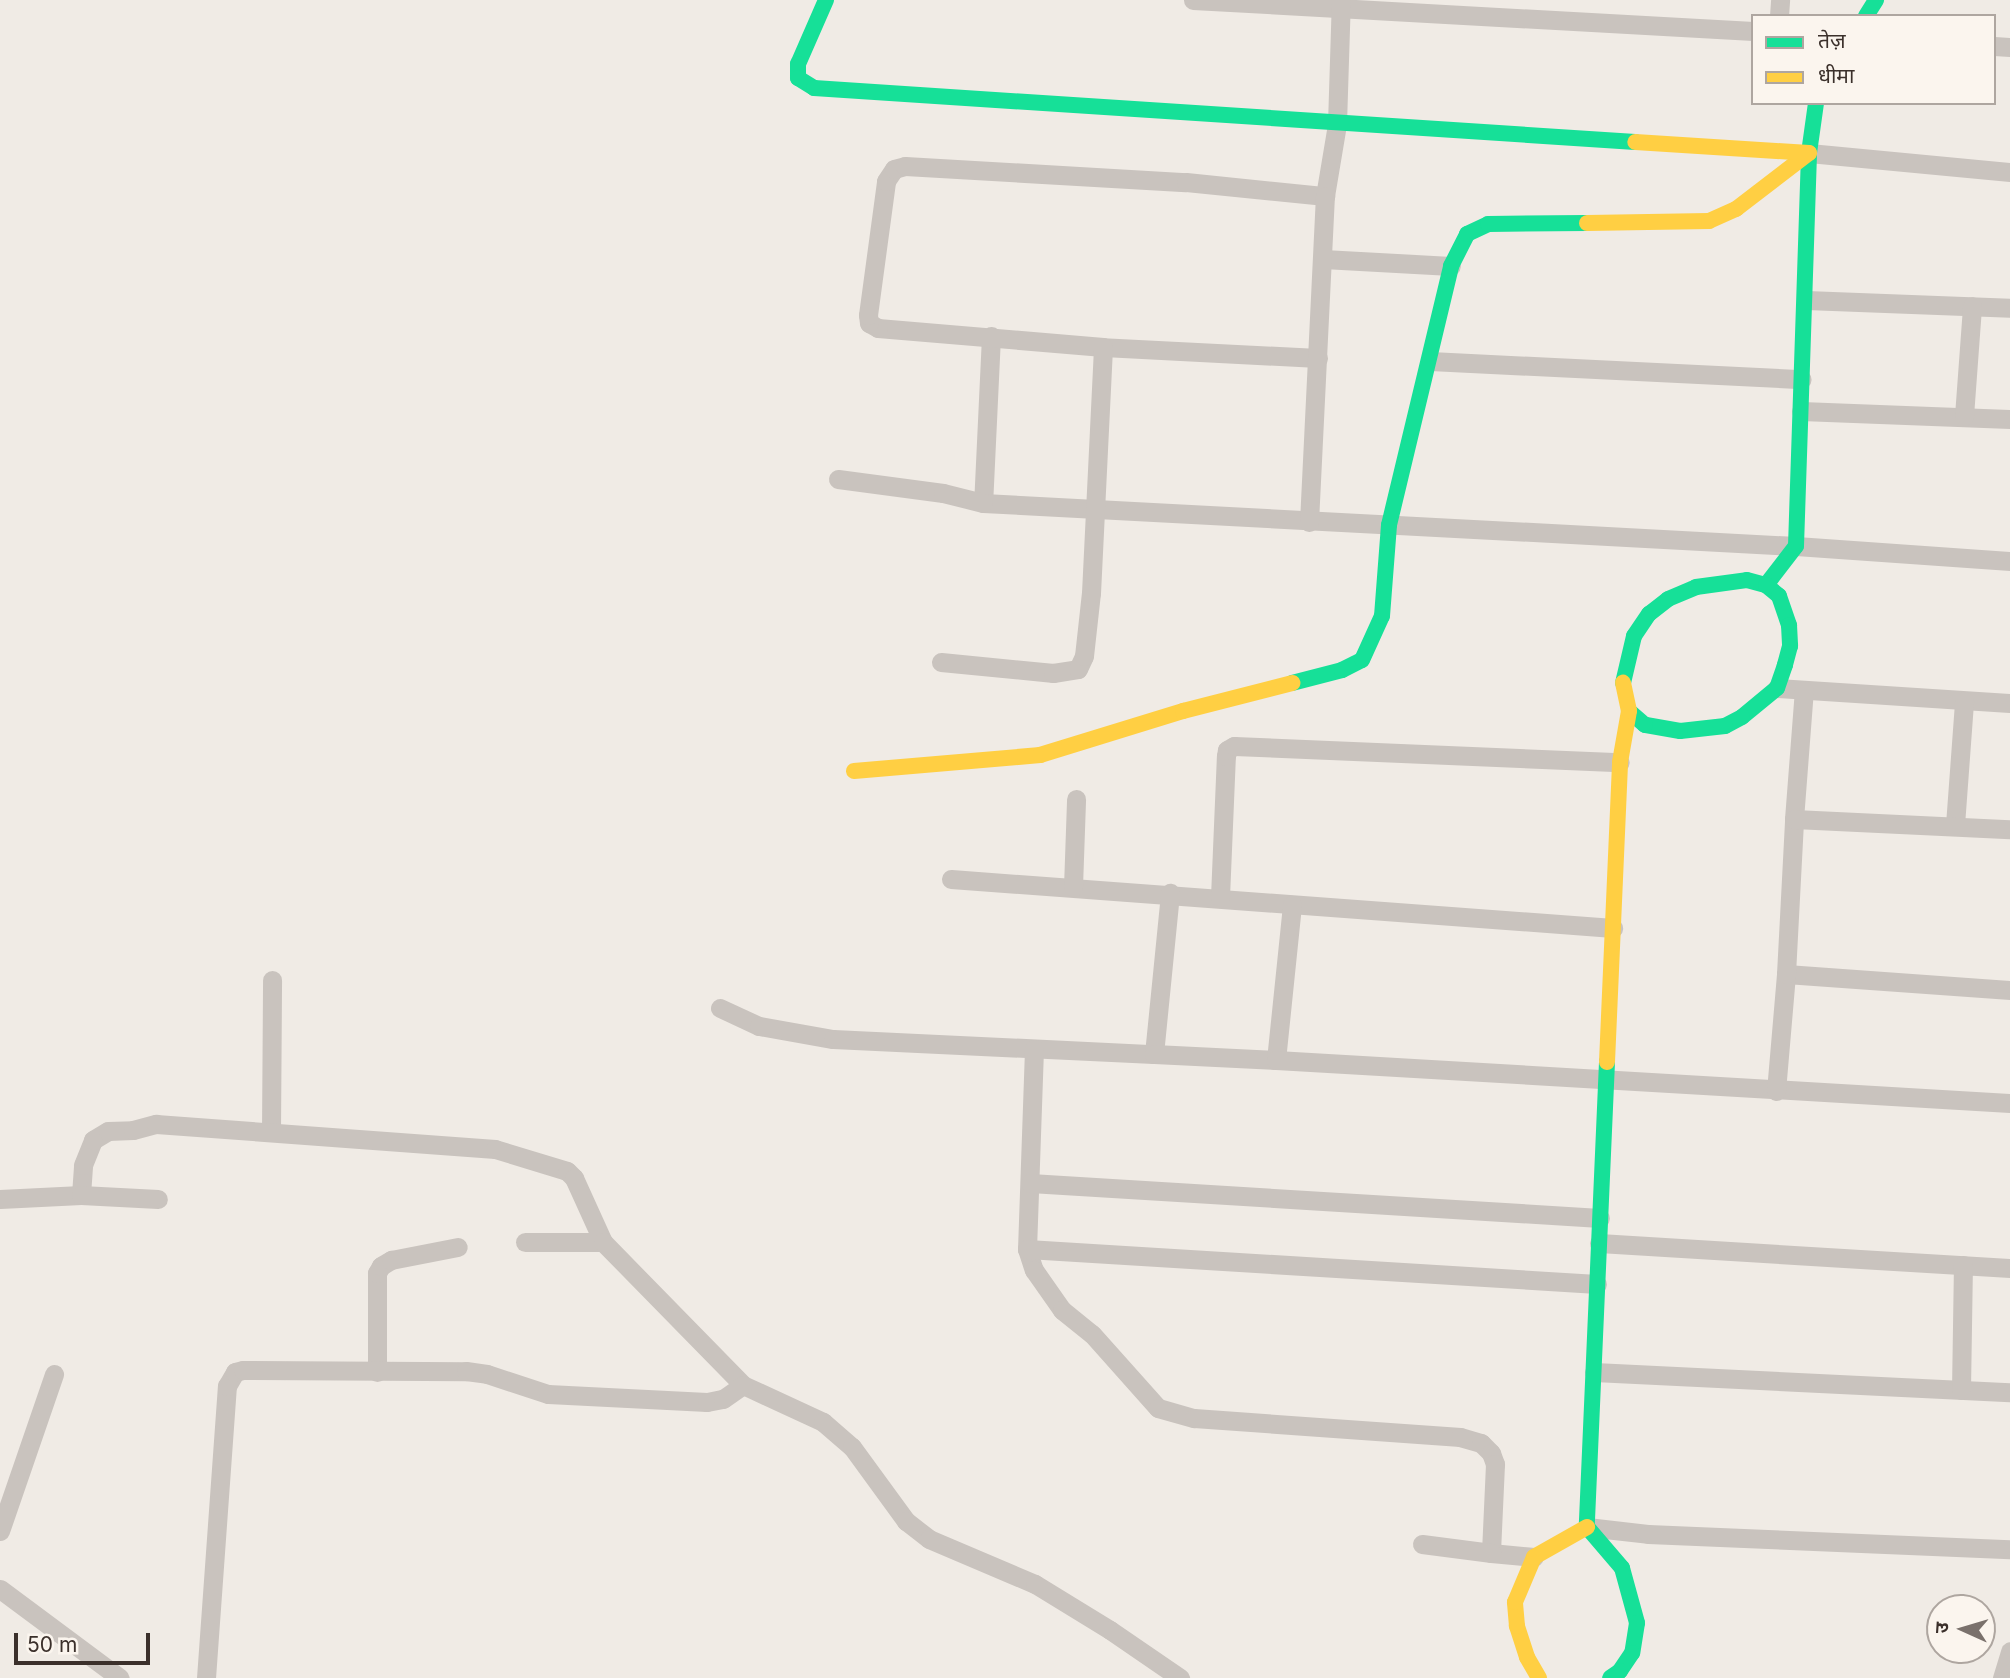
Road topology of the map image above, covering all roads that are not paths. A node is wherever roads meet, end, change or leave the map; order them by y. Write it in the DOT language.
graph roads {
  1 [pos="825,0"];
  2 [pos="1193,0"];
  3 [pos="1341,4"];
  4 [pos="1460,8"];
  5 [pos="1751,31"];
  6 [pos="1816,105"];
  7 [pos="1337,124"];
  8 [pos="1809,153"];
  9 [pos="2010,172"];
  10 [pos="1325,196"];
  11 [pos="1323,259"];
  12 [pos="1451,266"];
  13 [pos="1806,300"];
  14 [pos="1972,306"];
  15 [pos="2010,308"];
  16 [pos="991,336"];
  17 [pos="1103,347"];
  18 [pos="1318,358"];
  19 [pos="1430,361"];
  20 [pos="1802,379"];
  21 [pos="1801,411"];
  22 [pos="1964,416"];
  23 [pos="2010,419"];
  24 [pos="838,479"];
  25 [pos="983,503"];
  26 [pos="1095,509"];
  27 [pos="1309,522"];
  28 [pos="1389,526"];
  29 [pos="1796,546"];
  30 [pos="2010,561"];
  31 [pos="1766,585"];
  32 [pos="941,662"];
  33 [pos="1777,688"];
  34 [pos="1804,690"];
  35 [pos="1964,701"];
  36 [pos="2010,703"];
  37 [pos="1629,710"];
  38 [pos="1620,762"];
  39 [pos="854,771"];
  40 [pos="1076,799"];
  41 [pos="1794,819"];
  42 [pos="1955,825"];
  43 [pos="2010,829"];
  44 [pos="951,879"];
  45 [pos="1073,887"];
  46 [pos="1170,894"];
  47 [pos="1220,897"];
  48 [pos="1292,905"];
  49 [pos="1613,928"];
  50 [pos="1786,974"];
  51 [pos="272,980"];
  52 [pos="2010,990"];
  53 [pos="720,1008"];
  54 [pos="1034,1049"];
  55 [pos="1154,1054"];
  56 [pos="1276,1060"];
  57 [pos="1604,1078"];
  58 [pos="1776,1091"];
  59 [pos="2010,1103"];
  60 [pos="271,1132"];
  61 [pos="1030,1183"];
  62 [pos="81,1195"];
  63 [pos="0,1199"];
  64 [pos="158,1199"];
  65 [pos="1600,1218"];
  66 [pos="525,1241"];
  67 [pos="603,1242"];
  68 [pos="1599,1243"];
  69 [pos="457,1247"];
  70 [pos="1027,1249"];
  71 [pos="1963,1265"];
  72 [pos="2010,1268"];
  73 [pos="1597,1284"];
  74 [pos="377,1372"];
  75 [pos="1594,1372"];
  76 [pos="54,1374"];
  77 [pos="743,1385"];
  78 [pos="1961,1390"];
  79 [pos="2010,1392"];
  80 [pos="1587,1527"];
  81 [pos="0,1531"];
  82 [pos="1422,1544"];
  83 [pos="2010,1549"];
  84 [pos="1490,1553"];
  85 [pos="1534,1558"];
  86 [pos="0,1589"];
  87 [pos="2010,1651"];
  88 [pos="120,1678"];
  89 [pos="206,1678"];
  90 [pos="1180,1678"];
  91 [pos="1539,1678"];
  92 [pos="1610,1678"];
  93 [pos="2001,1678"];
  1 -- 7 [label="street"];
  2 -- 3 [label="street"];
  3 -- 4 [label="street"];
  3 -- 7 [label="street"];
  4 -- 5 [label="street"];
  6 -- 8 [label="street"];
  7 -- 8 [label="street"];
  7 -- 10 [label="street"];
  8 -- 9 [label="street"];
  8 -- 12 [label="street"];
  8 -- 13 [label="street"];
  10 -- 11 [label="street"];
  10 -- 16 [label="street"];
  11 -- 12 [label="street"];
  11 -- 18 [label="street"];
  12 -- 19 [label="street"];
  13 -- 14 [label="street"];
  13 -- 20 [label="street"];
  14 -- 15 [label="street"];
  14 -- 22 [label="street"];
  16 -- 17 [label="street"];
  16 -- 25 [label="street"];
  17 -- 18 [label="street"];
  17 -- 26 [label="street"];
  18 -- 27 [label="street"];
  19 -- 20 [label="street"];
  19 -- 28 [label="street"];
  20 -- 21 [label="street"];
  21 -- 22 [label="street"];
  21 -- 29 [label="street"];
  22 -- 23 [label="street"];
  24 -- 25 [label="street"];
  25 -- 26 [label="street"];
  26 -- 27 [label="street"];
  26 -- 32 [label="street"];
  27 -- 28 [label="street"];
  28 -- 29 [label="street"];
  28 -- 39 [label="street"];
  29 -- 30 [label="street"];
  29 -- 31 [label="street"];
  31 -- 33 [label="street"];
  31 -- 37 [label="street"];
  33 -- 34 [label="street"];
  33 -- 37 [label="street"];
  34 -- 35 [label="street"];
  34 -- 41 [label="street"];
  35 -- 36 [label="street"];
  35 -- 42 [label="street"];
  37 -- 38 [label="street"];
  38 -- 47 [label="street"];
  38 -- 49 [label="street"];
  40 -- 45 [label="street"];
  41 -- 42 [label="street"];
  41 -- 50 [label="street"];
  42 -- 43 [label="street"];
  44 -- 45 [label="street"];
  45 -- 46 [label="street"];
  46 -- 47 [label="street"];
  46 -- 55 [label="street"];
  47 -- 48 [label="street"];
  48 -- 49 [label="street"];
  48 -- 56 [label="street"];
  49 -- 57 [label="street"];
  50 -- 52 [label="street"];
  50 -- 58 [label="street"];
  51 -- 60 [label="street"];
  53 -- 54 [label="street"];
  54 -- 55 [label="street"];
  54 -- 61 [label="street"];
  55 -- 56 [label="street"];
  56 -- 57 [label="street"];
  57 -- 58 [label="street"];
  57 -- 65 [label="street"];
  58 -- 59 [label="street"];
  60 -- 62 [label="street"];
  60 -- 67 [label="street"];
  61 -- 65 [label="street"];
  61 -- 70 [label="street"];
  62 -- 63 [label="street"];
  62 -- 64 [label="street"];
  65 -- 68 [label="street"];
  66 -- 67 [label="street"];
  67 -- 77 [label="street"];
  68 -- 71 [label="street"];
  68 -- 73 [label="street"];
  69 -- 74 [label="street"];
  70 -- 73 [label="street"];
  70 -- 84 [label="street"];
  71 -- 72 [label="street"];
  71 -- 78 [label="street"];
  73 -- 75 [label="street"];
  74 -- 77 [label="street"];
  74 -- 89 [label="street"];
  75 -- 78 [label="street"];
  75 -- 80 [label="street"];
  76 -- 81 [label="street"];
  77 -- 90 [label="street"];
  78 -- 79 [label="street"];
  80 -- 83 [label="street"];
  80 -- 85 [label="street"];
  80 -- 92 [label="street"];
  82 -- 84 [label="street"];
  84 -- 85 [label="street"];
  85 -- 91 [label="street"];
  86 -- 88 [label="street"];
  87 -- 93 [label="street"];
}
